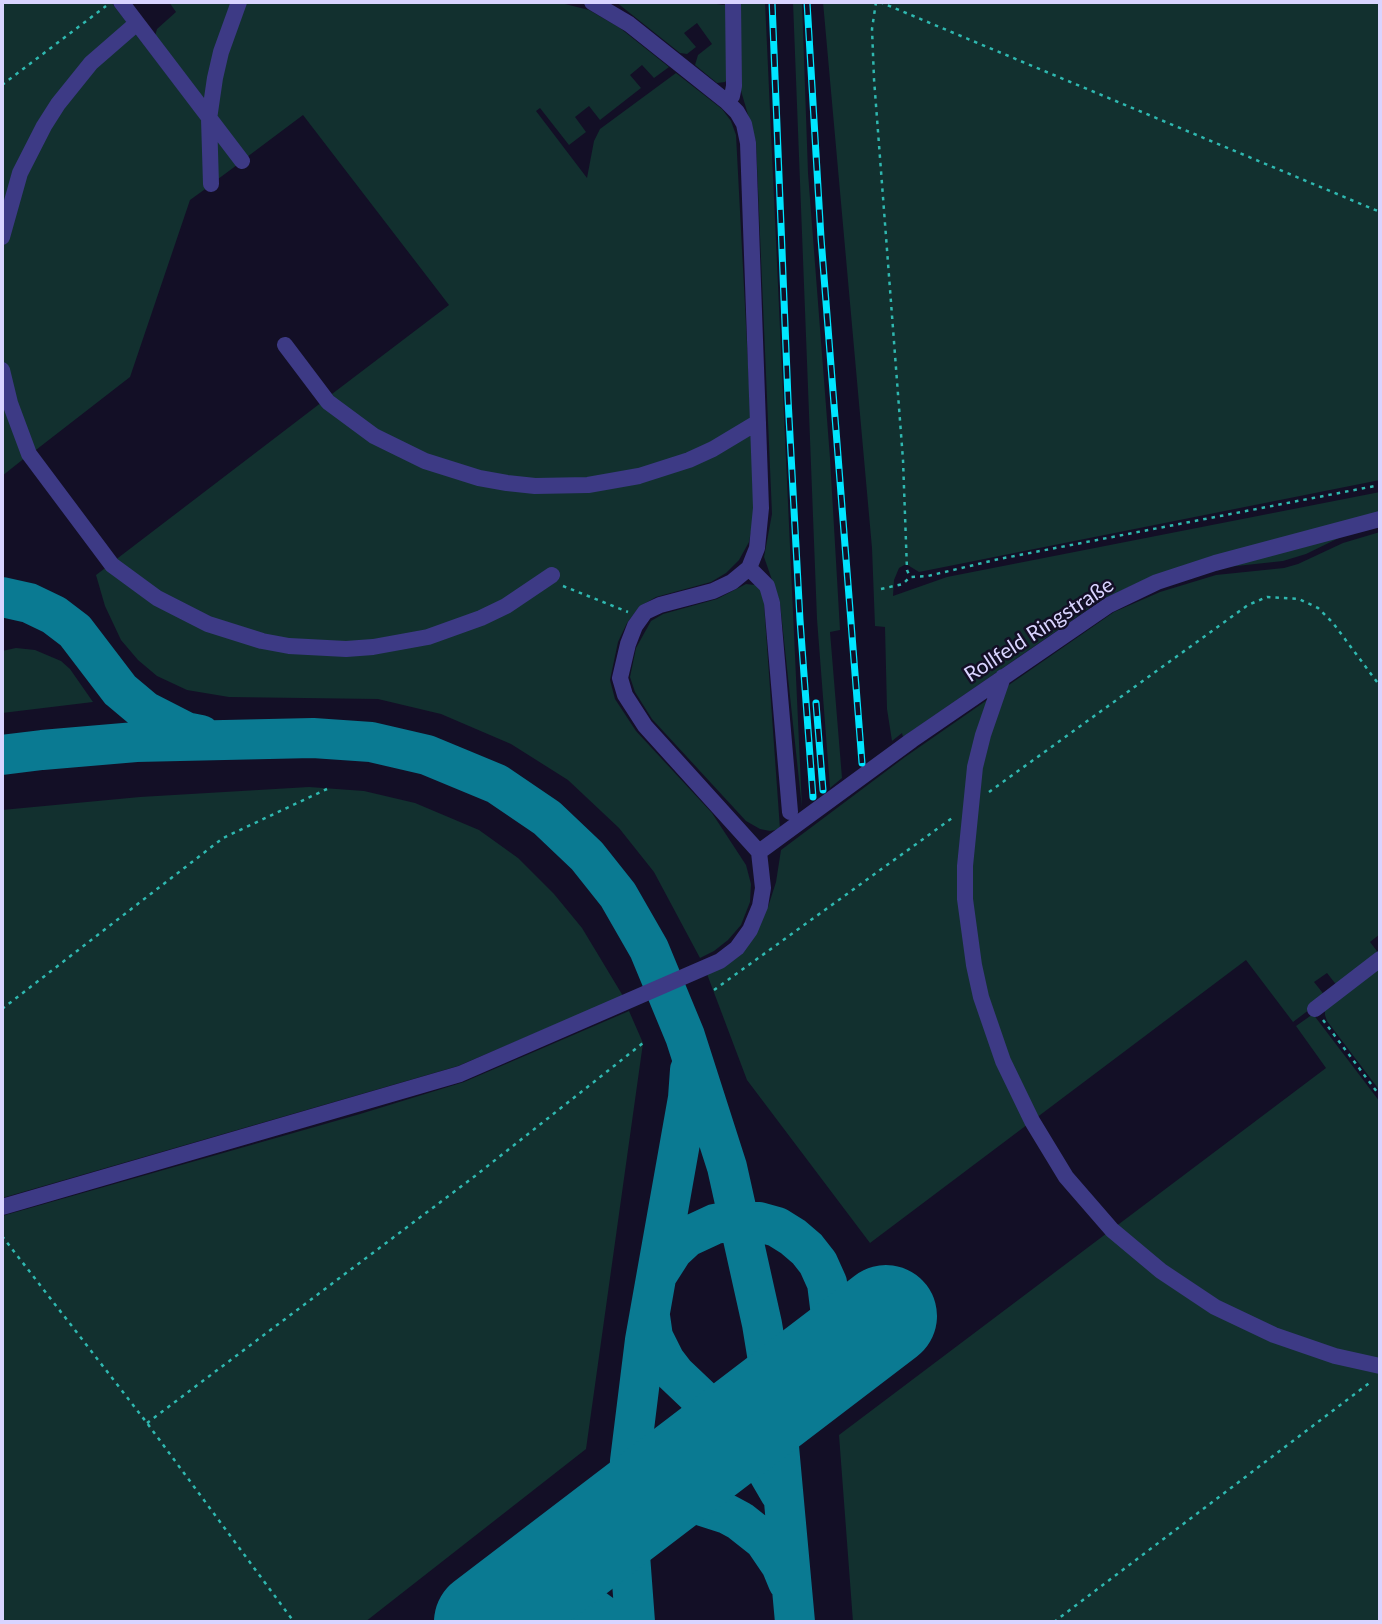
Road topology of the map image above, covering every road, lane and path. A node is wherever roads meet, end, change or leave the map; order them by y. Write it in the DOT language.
graph roads {
  1 [pos="112,2"];
  2 [pos="121,2"];
  3 [pos="239,2"];
  4 [pos="592,2"];
  5 [pos="733,2"];
  6 [pos="878,2"];
  7 [pos="137,23"];
  8 [pos="2,85"];
  9 [pos="727,102"];
  10 [pos="209,119"];
  11 [pos="242,160"];
  12 [pos="211,184"];
  13 [pos="1380,212"];
  14 [pos="2,237"];
  15 [pos="285,345"];
  16 [pos="2,370"];
  17 [pos="758,422"];
  18 [pos="1380,485"];
  19 [pos="1380,519"];
  20 [pos="749,568"];
  21 [pos="910,577"];
  22 [pos="549,578"];
  23 [pos="881,589"];
  24 [pos="641,617"];
  25 [pos="1003,677"];
  26 [pos="1380,686"];
  27 [pos="327,789"];
  28 [pos="971,805"];
  29 [pos="790,811"];
  30 [pos="759,852"];
  31 [pos="1380,959"];
  32 [pos="713,990"];
  33 [pos="2,1009"];
  34 [pos="1315,1009"];
  35 [pos="643,1043"];
  36 [pos="1380,1096"];
  37 [pos="2,1207"];
  38 [pos="2,1236"];
  39 [pos="1380,1366"];
  40 [pos="1380,1374"];
  41 [pos="147,1423"];
  42 [pos="294,1622"];
  43 [pos="1054,1622"];
  1 -- 8 [label="path"];
  2 -- 7 [label="lane"];
  3 -- 10 [label="lane"];
  4 -- 9 [label="lane"];
  5 -- 9 [label="lane"];
  6 -- 13 [label="path"];
  6 -- 21 [label="path"];
  7 -- 10 [label="lane"];
  7 -- 14 [label="lane"];
  9 -- 17 [label="lane"];
  10 -- 11 [label="lane"];
  10 -- 12 [label="lane"];
  15 -- 17 [label="lane"];
  16 -- 22 [label="lane"];
  17 -- 20 [label="lane"];
  18 -- 21 [label="path"];
  19 -- 25 [label="lane, Rollfeld Ringstraße"];
  20 -- 24 [label="lane"];
  20 -- 29 [label="lane"];
  21 -- 23 [label="path"];
  22 -- 24 [label="path"];
  24 -- 30 [label="lane"];
  25 -- 28 [label="lane"];
  25 -- 30 [label="lane, Rollfeld Ringstraße"];
  26 -- 28 [label="path"];
  27 -- 33 [label="path"];
  28 -- 32 [label="path"];
  28 -- 39 [label="lane"];
  30 -- 37 [label="lane"];
  31 -- 34 [label="lane"];
  34 -- 36 [label="path"];
  35 -- 41 [label="path"];
  38 -- 41 [label="path"];
  40 -- 43 [label="path"];
  41 -- 42 [label="path"];
}
